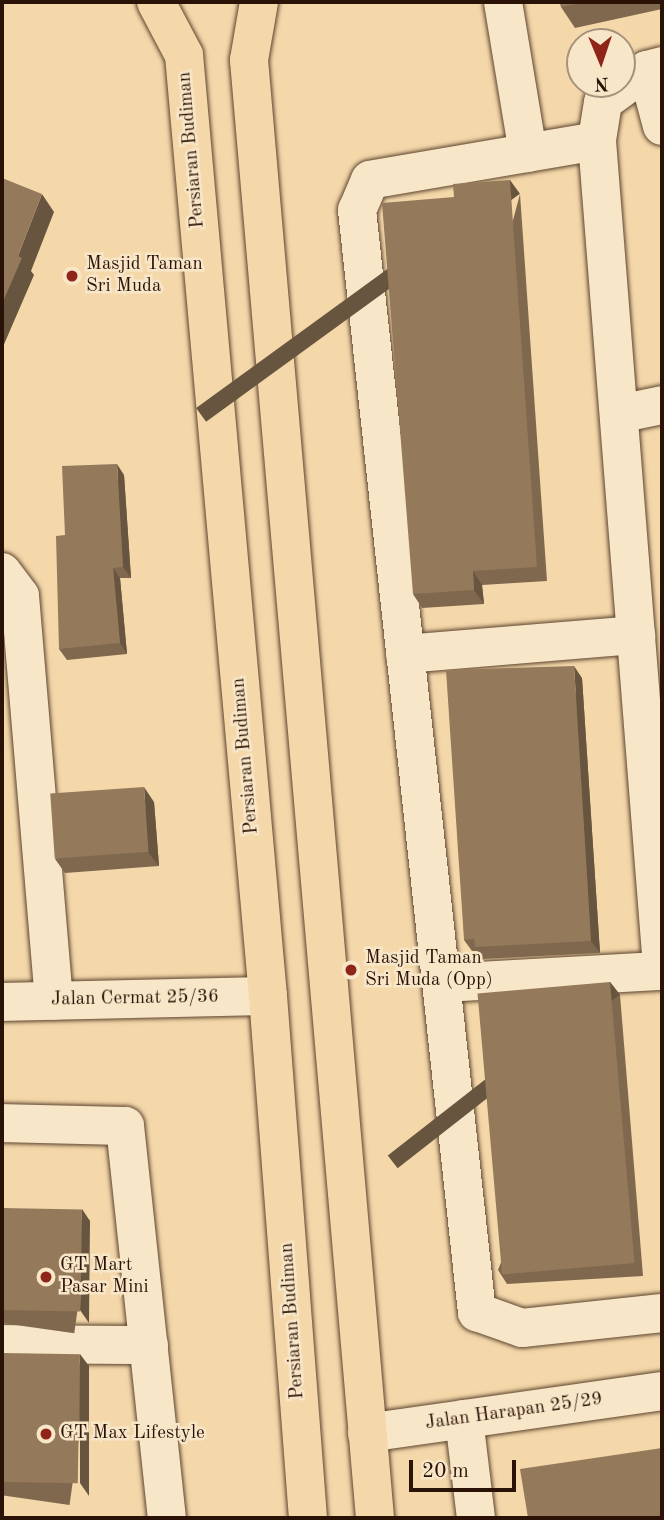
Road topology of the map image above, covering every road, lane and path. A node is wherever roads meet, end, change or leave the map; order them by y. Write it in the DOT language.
graph roads {
  1 [pos="156,2"];
  2 [pos="259,2"];
  3 [pos="503,2"];
  4 [pos="655,68"];
  5 [pos="662,126"];
  6 [pos="597,141"];
  7 [pos="528,153"];
  8 [pos="662,405"];
  9 [pos="619,414"];
  10 [pos="2,572"];
  11 [pos="636,635"];
  12 [pos="405,654"];
  13 [pos="662,969"];
  14 [pos="444,983"];
  15 [pos="268,996"];
  16 [pos="54,1001"];
  17 [pos="2,1002"];
  18 [pos="2,1123"];
  19 [pos="662,1313"];
  20 [pos="2,1344"];
  21 [pos="149,1345"];
  22 [pos="662,1391"];
  23 [pos="464,1419"];
  24 [pos="367,1433"];
  25 [pos="167,1518"];
  26 [pos="308,1518"];
  27 [pos="375,1518"];
  28 [pos="476,1518"];
  1 -- 15 [label="main road, Persiaran Budiman"];
  2 -- 24 [label="main road"];
  3 -- 7 [label="street"];
  4 -- 5 [label="street"];
  4 -- 6 [label="street"];
  6 -- 7 [label="street"];
  6 -- 9 [label="street"];
  7 -- 12 [label="street"];
  8 -- 9 [label="street"];
  9 -- 11 [label="street"];
  10 -- 16 [label="street"];
  11 -- 12 [label="street"];
  11 -- 13 [label="street"];
  12 -- 14 [label="street"];
  13 -- 14 [label="street"];
  14 -- 19 [label="street"];
  15 -- 16 [label="street, Jalan Cermat 25/36"];
  15 -- 26 [label="main road, Persiaran Budiman"];
  16 -- 17 [label="street, Jalan Cermat 25/36"];
  18 -- 21 [label="street"];
  20 -- 21 [label="street"];
  21 -- 25 [label="street"];
  22 -- 23 [label="street, Jalan Harapan 25/29"];
  23 -- 24 [label="street, Jalan Harapan 25/29"];
  23 -- 28 [label="street"];
  24 -- 27 [label="main road"];
}
